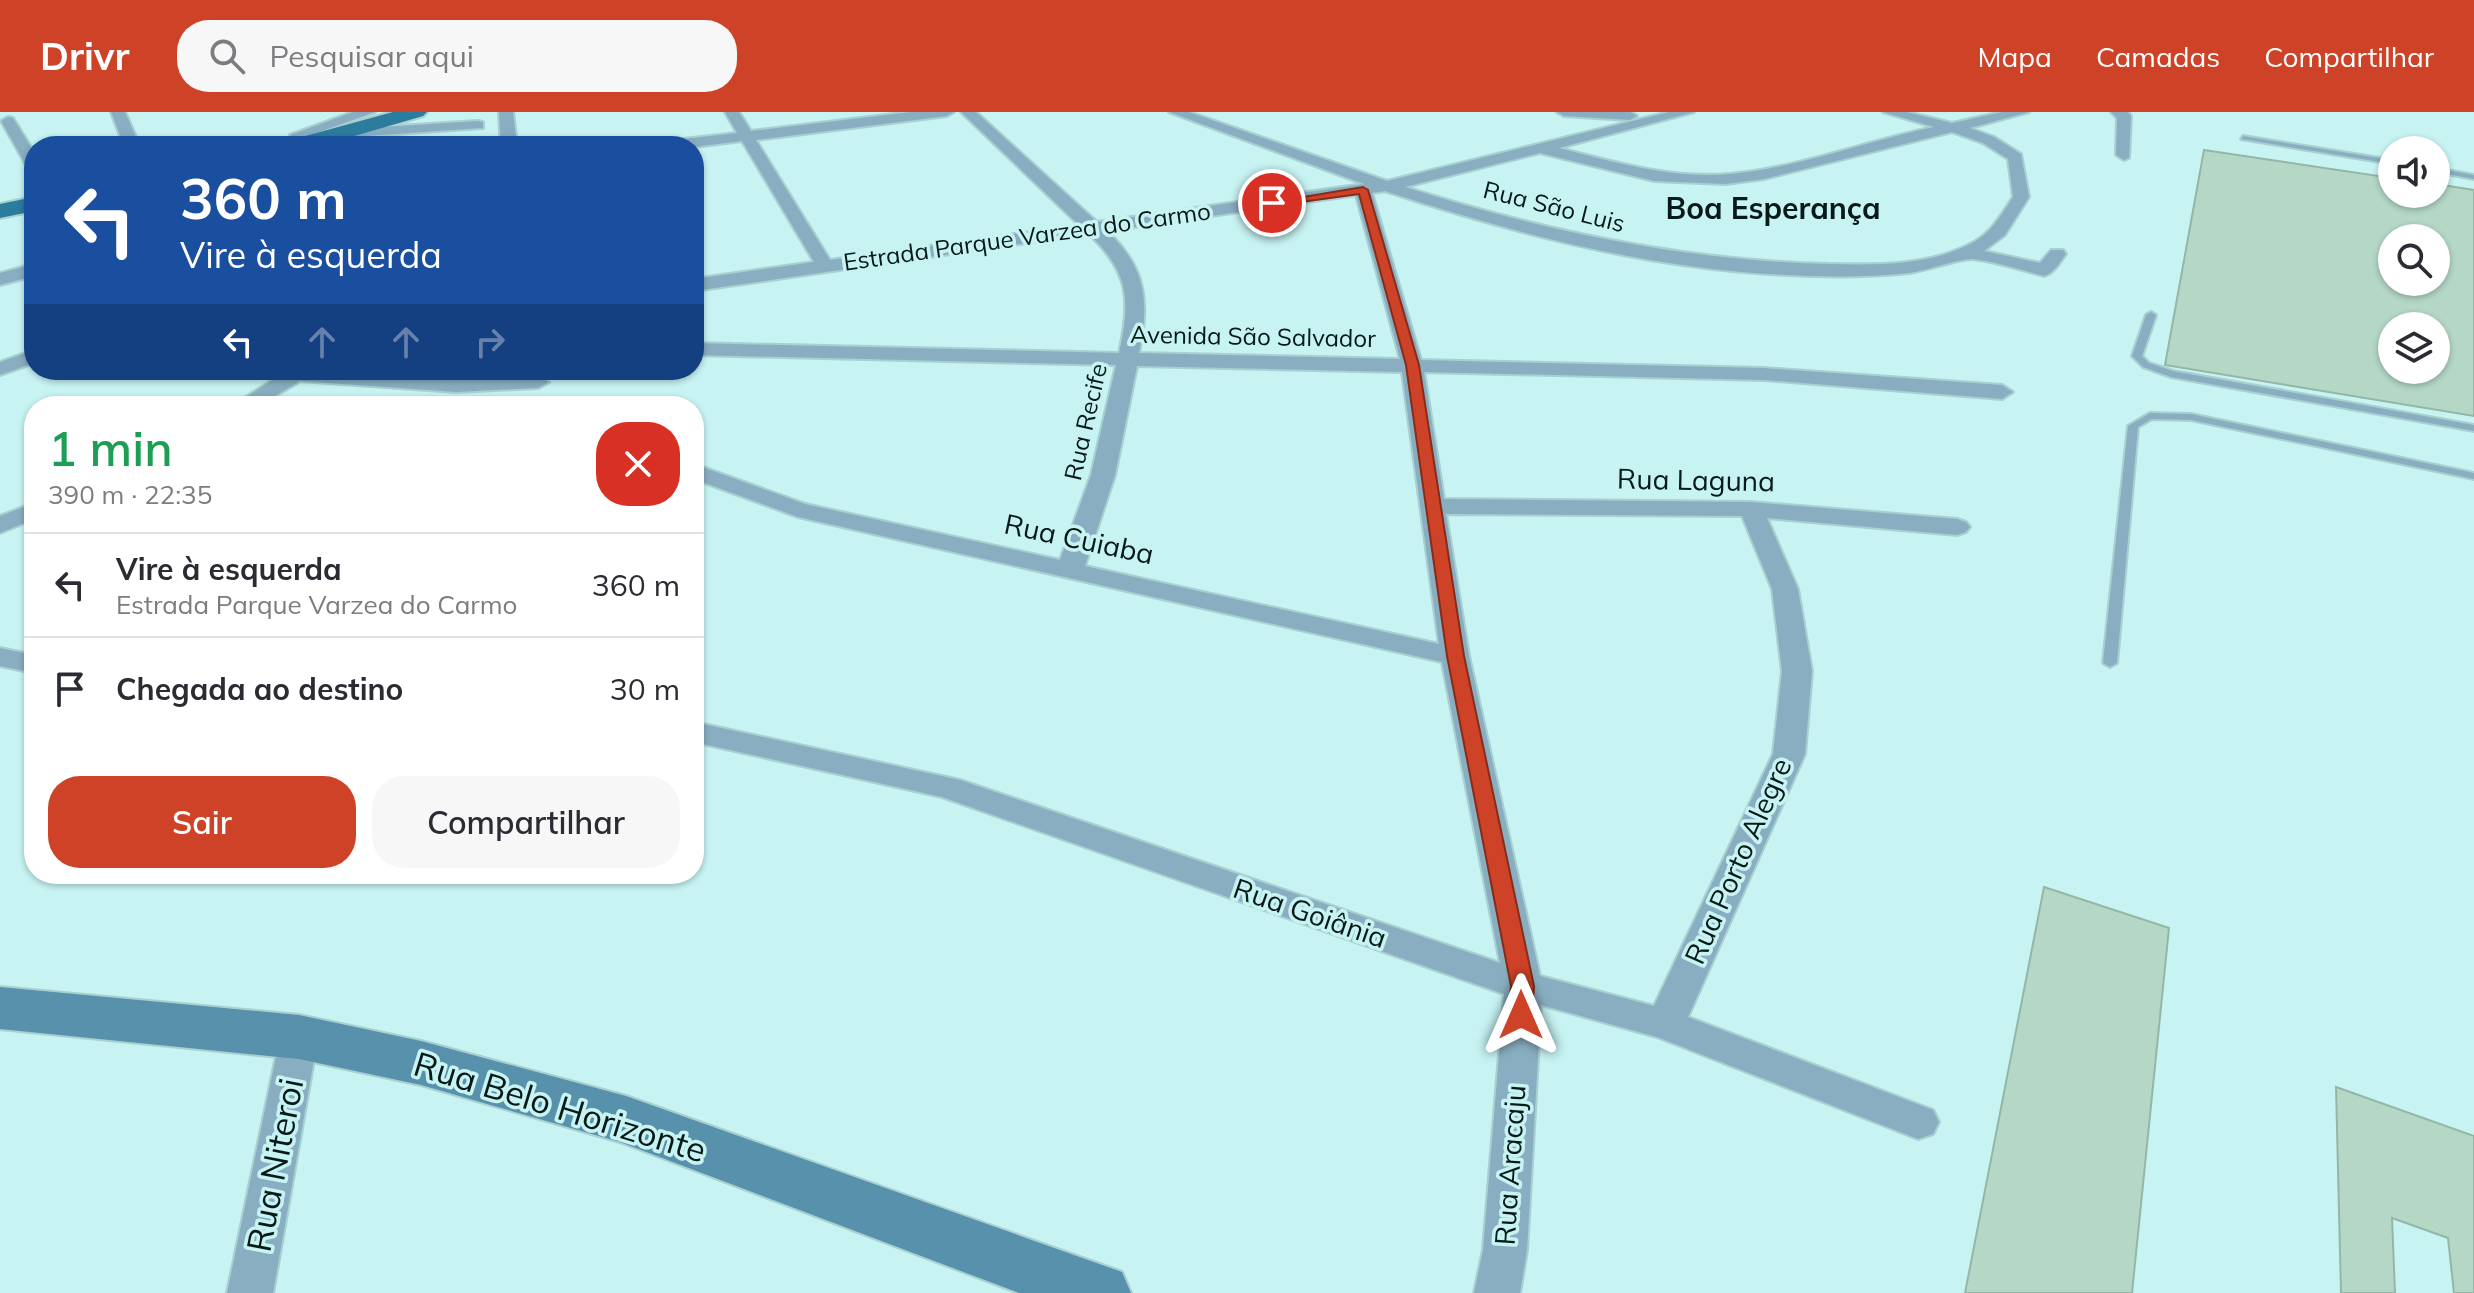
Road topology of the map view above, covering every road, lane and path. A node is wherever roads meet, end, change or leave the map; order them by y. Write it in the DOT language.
graph roads {
  1 [pos="118,112"];
  2 [pos="368,112"];
  3 [pos="416,112"];
  4 [pos="506,112"];
  5 [pos="732,112"];
  6 [pos="947,112"];
  7 [pos="968,112"];
  8 [pos="1176,112"];
  9 [pos="1564,112"];
  10 [pos="1687,112"];
  11 [pos="2022,112"];
  12 [pos="2118,112"];
  13 [pos="1898,114"];
  14 [pos="477,118"];
  15 [pos="1661,118"];
  16 [pos="1944,120"];
  17 [pos="8,121"];
  18 [pos="350,133"];
  19 [pos="128,136"];
  20 [pos="298,136"];
  21 [pos="337,136"];
  22 [pos="508,136"];
  23 [pos="747,136"];
  24 [pos="2243,138"];
  25 [pos="704,141"];
  26 [pos="24,148"];
  27 [pos="1540,148"];
  28 [pos="2124,155"];
  29 [pos="2378,160"];
  30 [pos="2450,173"];
  31 [pos="2474,177"];
  32 [pos="1392,185"];
  33 [pos="1363,190"];
  34 [pos="24,206"];
  35 [pos="0,211"];
  36 [pos="1091,228"];
  37 [pos="1966,252"];
  38 [pos="2057,254"];
  39 [pos="825,266"];
  40 [pos="24,273"];
  41 [pos="0,279"];
  42 [pos="704,284"];
  43 [pos="2151,315"];
  44 [pos="704,349"];
  45 [pos="24,360"];
  46 [pos="1127,361"];
  47 [pos="1412,365"];
  48 [pos="0,369"];
  49 [pos="287,380"];
  50 [pos="389,380"];
  51 [pos="543,384"];
  52 [pos="2002,392"];
  53 [pos="260,396"];
  54 [pos="2474,428"];
  55 [pos="704,475"];
  56 [pos="2474,476"];
  57 [pos="1433,506"];
  58 [pos="1751,509"];
  59 [pos="24,514"];
  60 [pos="0,525"];
  61 [pos="1957,527"];
  62 [pos="1070,570"];
  63 [pos="1455,656"];
  64 [pos="0,657"];
  65 [pos="24,662"];
  66 [pos="2110,663"];
  67 [pos="704,734"];
  68 [pos="1523,986"];
  69 [pos="0,1008"];
  70 [pos="1665,1024"];
  71 [pos="299,1037"];
  72 [pos="1918,1122"];
  73 [pos="250,1293"];
  74 [pos="1099,1293"];
  75 [pos="1497,1293"];
  1 -- 19 [label="street"];
  2 -- 20 [label="street"];
  3 -- 18 [label="main road"];
  4 -- 22 [label="street"];
  5 -- 23 [label="street"];
  6 -- 23 [label="street"];
  7 -- 36 [label="street, Rua Recife"];
  8 -- 32 [label="street, Rua São Luis"];
  9 -- 15 [label="street"];
  10 -- 15 [label="street, Estrada Parque Varzea do Carmo"];
  11 -- 16 [label="street"];
  12 -- 28 [label="street"];
  13 -- 16 [label="street, Rua São Luis"];
  14 -- 18 [label="street"];
  15 -- 27 [label="street, Estrada Parque Varzea do Carmo"];
  16 -- 27 [label="street"];
  16 -- 37 [label="street, Rua São Luis"];
  17 -- 26 [label="street"];
  18 -- 21 [label="main road"];
  23 -- 25 [label="street"];
  23 -- 39 [label="street"];
  24 -- 29 [label="lane"];
  27 -- 32 [label="street, Estrada Parque Varzea do Carmo"];
  30 -- 31 [label="lane"];
  32 -- 33 [label="street, Estrada Parque Varzea do Carmo"];
  32 -- 37 [label="street, Rua São Luis"];
  33 -- 36 [label="street, Estrada Parque Varzea do Carmo"];
  33 -- 47 [label="street, Rua Aracaju"];
  34 -- 35 [label="main road"];
  36 -- 39 [label="street, Estrada Parque Varzea do Carmo"];
  36 -- 46 [label="street, Rua Recife"];
  37 -- 38 [label="street"];
  39 -- 42 [label="street, Estrada Parque Varzea do Carmo"];
  40 -- 41 [label="street"];
  43 -- 54 [label="lane"];
  44 -- 46 [label="street, Avenida São Salvador"];
  45 -- 48 [label="street"];
  46 -- 47 [label="street, Avenida São Salvador"];
  46 -- 62 [label="street, Rua Recife"];
  47 -- 52 [label="street, Avenida São Salvador"];
  47 -- 57 [label="street, Rua Aracaju"];
  49 -- 53 [label="street"];
  50 -- 51 [label="street"];
  55 -- 62 [label="street, Rua Cuiaba"];
  56 -- 66 [label="lane"];
  57 -- 58 [label="street, Rua Laguna"];
  57 -- 63 [label="street, Rua Aracaju"];
  58 -- 61 [label="street, Rua Laguna"];
  58 -- 70 [label="street, Rua Porto Alegre"];
  59 -- 60 [label="street"];
  62 -- 63 [label="street, Rua Cuiaba"];
  63 -- 68 [label="street, Rua Aracaju"];
  64 -- 65 [label="street"];
  67 -- 68 [label="street, Rua Goiânia"];
  68 -- 70 [label="street, Rua Goiânia"];
  68 -- 75 [label="street, Rua Aracaju"];
  69 -- 71 [label="main road, Rua Belo Horizonte"];
  70 -- 72 [label="street, Rua Goiânia"];
  71 -- 73 [label="street, Rua Niteroi"];
  71 -- 74 [label="main road, Rua Belo Horizonte"];
}
